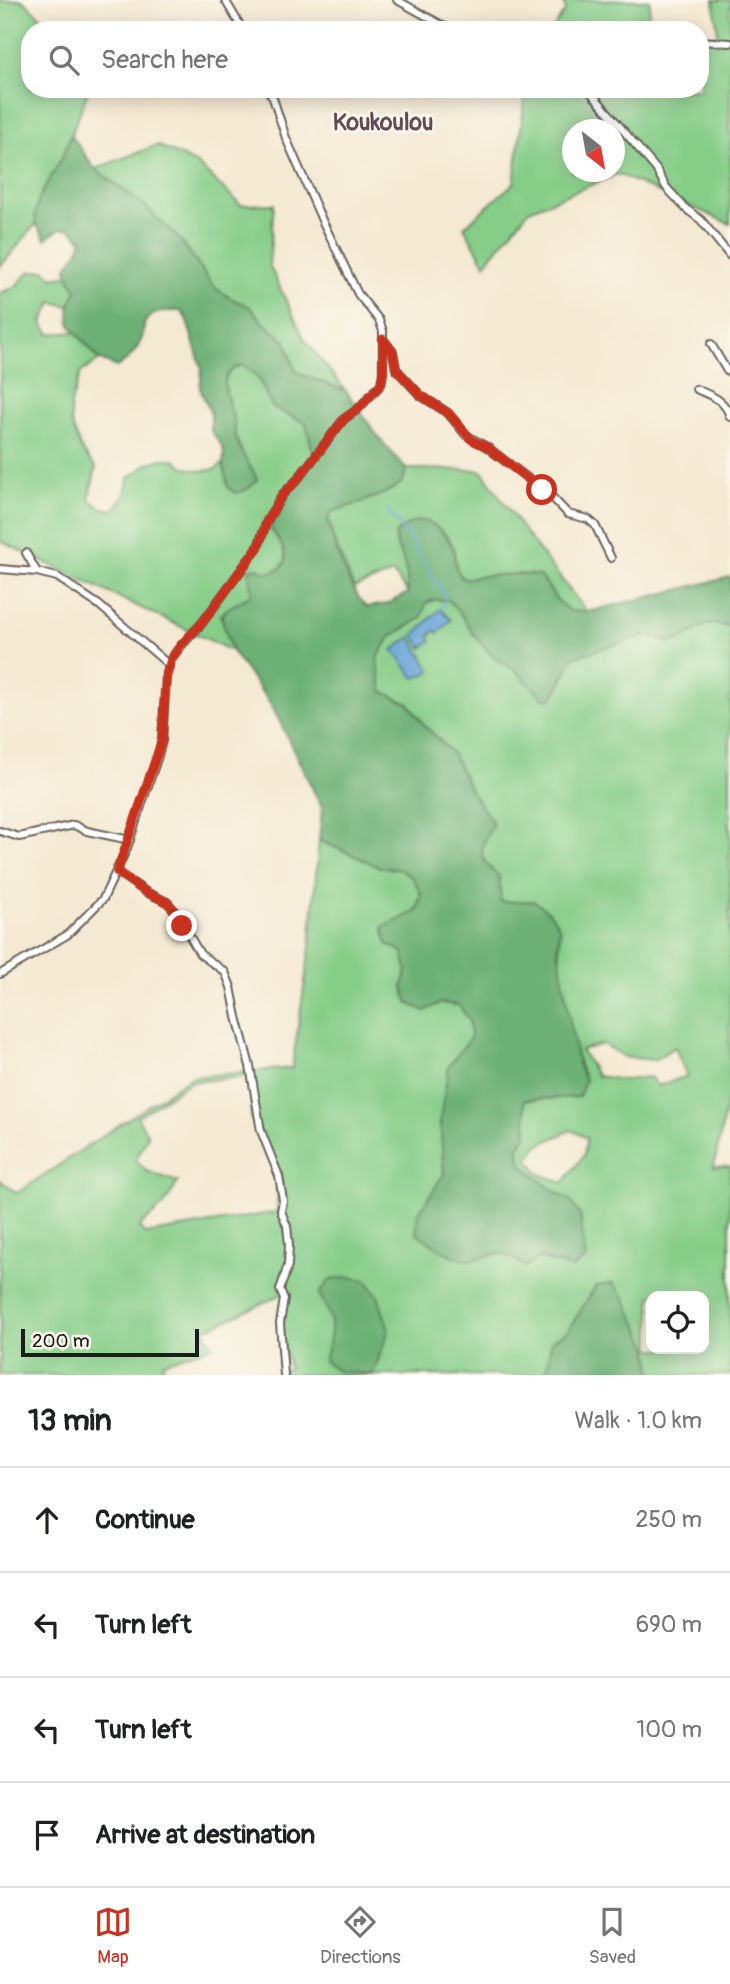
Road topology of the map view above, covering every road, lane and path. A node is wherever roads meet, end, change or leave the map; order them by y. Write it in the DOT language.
graph roads {
  1 [pos="225,0"];
  2 [pos="397,0"];
  3 [pos="238,21"];
  4 [pos="435,21"];
  5 [pos="709,42"];
  6 [pos="730,43"];
  7 [pos="273,98"];
  8 [pos="596,98"];
  9 [pos="730,256"];
  10 [pos="383,339"];
  11 [pos="711,344"];
  12 [pos="730,372"];
  13 [pos="696,389"];
  14 [pos="730,416"];
  15 [pos="26,553"];
  16 [pos="611,558"];
  17 [pos="0,569"];
  18 [pos="37,572"];
  19 [pos="169,665"];
  20 [pos="0,831"];
  21 [pos="130,840"];
  22 [pos="117,872"];
  23 [pos="0,963"];
  24 [pos="3,972"];
  25 [pos="285,1375"];
  1 -- 3 [label="street"];
  2 -- 4 [label="street"];
  5 -- 6 [label="street"];
  7 -- 10 [label="street"];
  8 -- 9 [label="street"];
  10 -- 16 [label="street"];
  10 -- 19 [label="street"];
  11 -- 12 [label="street"];
  13 -- 14 [label="street"];
  15 -- 18 [label="street"];
  17 -- 18 [label="street"];
  18 -- 19 [label="street"];
  19 -- 21 [label="street"];
  20 -- 21 [label="street"];
  21 -- 22 [label="street"];
  22 -- 24 [label="street"];
  22 -- 25 [label="street"];
  23 -- 24 [label="street"];
}
